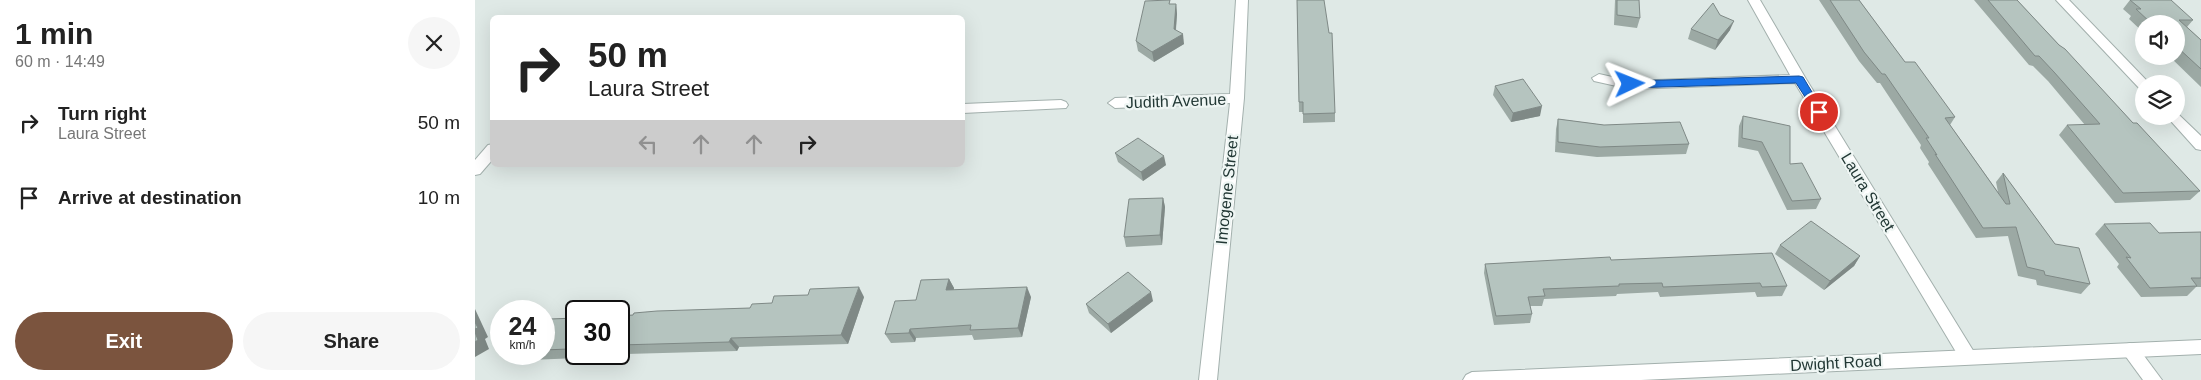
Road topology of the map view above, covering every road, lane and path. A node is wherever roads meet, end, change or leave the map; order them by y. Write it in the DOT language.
graph roads {
  1 [pos="1242,0"];
  2 [pos="1754,0"];
  3 [pos="2062,0"];
  4 [pos="2135,76"];
  5 [pos="1599,78"];
  6 [pos="1799,79"];
  7 [pos="1237,98"];
  8 [pos="1115,103"];
  9 [pos="1061,104"];
  10 [pos="965,109"];
  11 [pos="2183,125"];
  12 [pos="2201,144"];
  13 [pos="490,152"];
  14 [pos="475,170"];
  15 [pos="2130,350"];
  16 [pos="2198,350"];
  17 [pos="1968,357"];
  18 [pos="1208,380"];
  19 [pos="1472,380"];
  20 [pos="2153,380"];
  1 -- 7 [label="street, Imogene Street"];
  2 -- 6 [label="street, Laura Street"];
  3 -- 4 [label="street"];
  5 -- 6 [label="street"];
  6 -- 17 [label="street, Laura Street"];
  7 -- 8 [label="street, Judith Avenue"];
  7 -- 18 [label="street, Imogene Street"];
  9 -- 10 [label="street"];
  11 -- 12 [label="street"];
  13 -- 14 [label="street"];
  15 -- 16 [label="street, Dwight Road"];
  15 -- 17 [label="street, Dwight Road"];
  15 -- 20 [label="street"];
  17 -- 19 [label="street, Dwight Road"];
}
